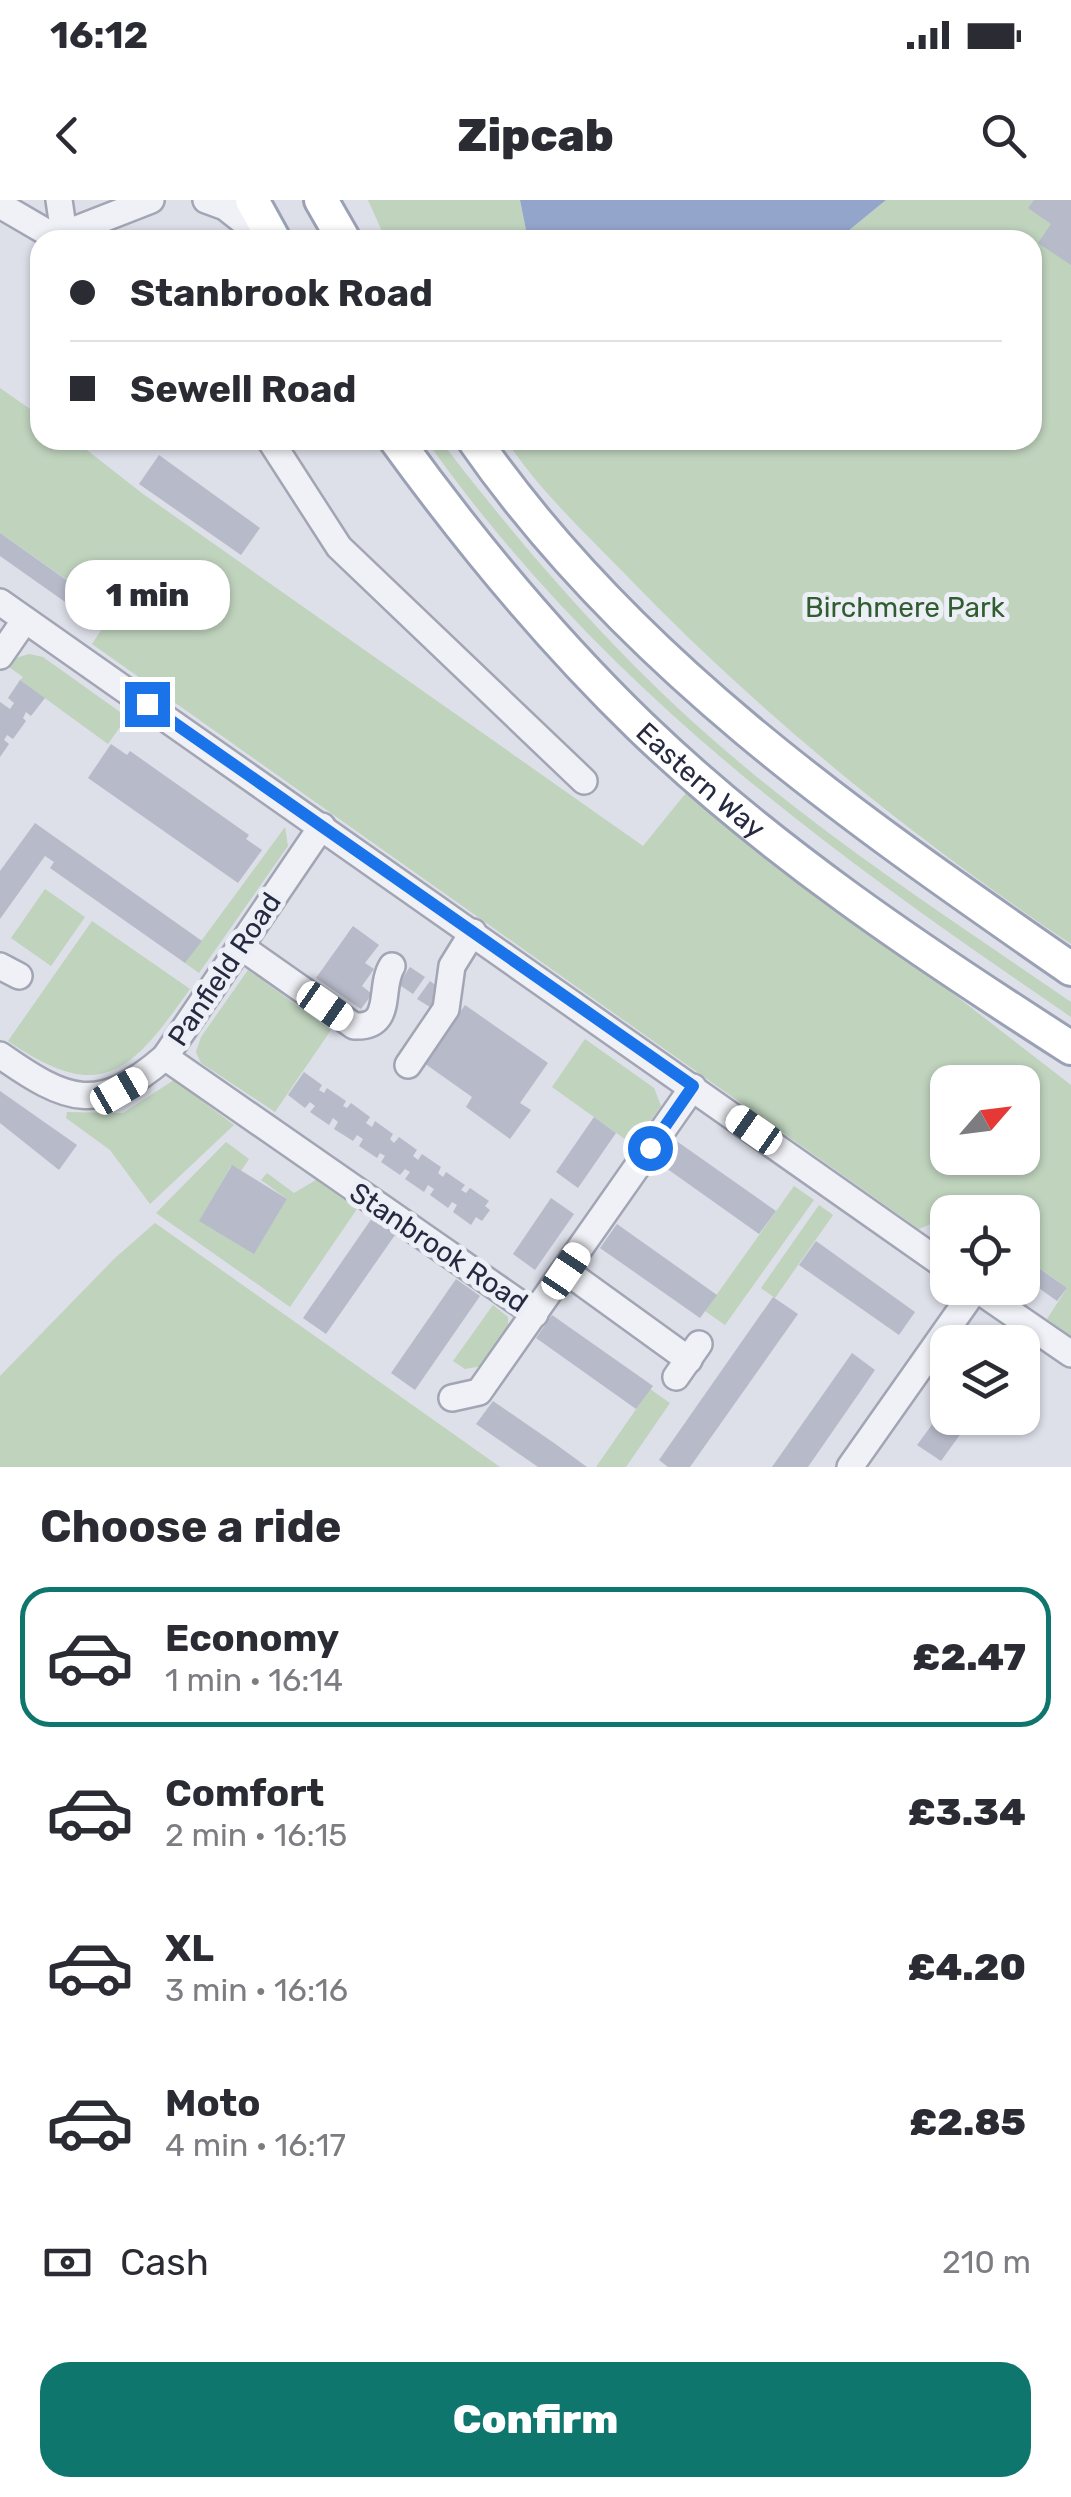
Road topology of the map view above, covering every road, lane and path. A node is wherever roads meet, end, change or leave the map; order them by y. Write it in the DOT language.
graph roads {
  1 [pos="59,200"];
  2 [pos="111,200"];
  3 [pos="151,200"];
  4 [pos="206,200"];
  5 [pos="252,200"];
  6 [pos="321,200"];
  7 [pos="0,205"];
  8 [pos="43,230"];
  9 [pos="74,230"];
  10 [pos="77,230"];
  11 [pos="80,230"];
  12 [pos="256,230"];
  13 [pos="266,230"];
  14 [pos="338,230"];
  15 [pos="276,450"];
  16 [pos="404,450"];
  17 [pos="482,450"];
  18 [pos="0,602"];
  19 [pos="25,620"];
  20 [pos="0,656"];
  21 [pos="584,781"];
  22 [pos="322,826"];
  23 [pos="472,932"];
  24 [pos="240,946"];
  25 [pos="392,966"];
  26 [pos="1071,970"];
  27 [pos="1071,1048"];
  28 [pos="0,1056"];
  29 [pos="164,1057"];
  30 [pos="408,1065"];
  31 [pos="693,1086"];
  32 [pos="930,1255"];
  33 [pos="566,1271"];
  34 [pos="964,1305"];
  35 [pos="1000,1305"];
  36 [pos="535,1314"];
  37 [pos="1071,1354"];
  38 [pos="688,1360"];
  39 [pos="452,1398"];
  40 [pos="850,1467"];
  1 -- 9 [label="street"];
  2 -- 10 [label="street"];
  3 -- 11 [label="street"];
  4 -- 12 [label="street"];
  5 -- 13 [label="main road"];
  6 -- 14 [label="main road"];
  7 -- 8 [label="street"];
  15 -- 21 [label="street"];
  16 -- 27 [label="main road, Eastern Way"];
  17 -- 26 [label="main road"];
  18 -- 19 [label="street"];
  19 -- 20 [label="street"];
  19 -- 22 [label="street"];
  22 -- 23 [label="street"];
  22 -- 24 [label="street, Panfield Road"];
  23 -- 30 [label="street"];
  23 -- 31 [label="street"];
  24 -- 25 [label="street"];
  24 -- 29 [label="street, Panfield Road"];
  28 -- 29 [label="street, Panfield Road"];
  29 -- 36 [label="street, Stanbrook Road"];
  31 -- 32 [label="street"];
  31 -- 33 [label="street, Stanbrook Road"];
  33 -- 36 [label="street, Stanbrook Road"];
  33 -- 38 [label="street"];
  34 -- 40 [label="street"];
  35 -- 37 [label="street"];
  36 -- 39 [label="street"];
}
